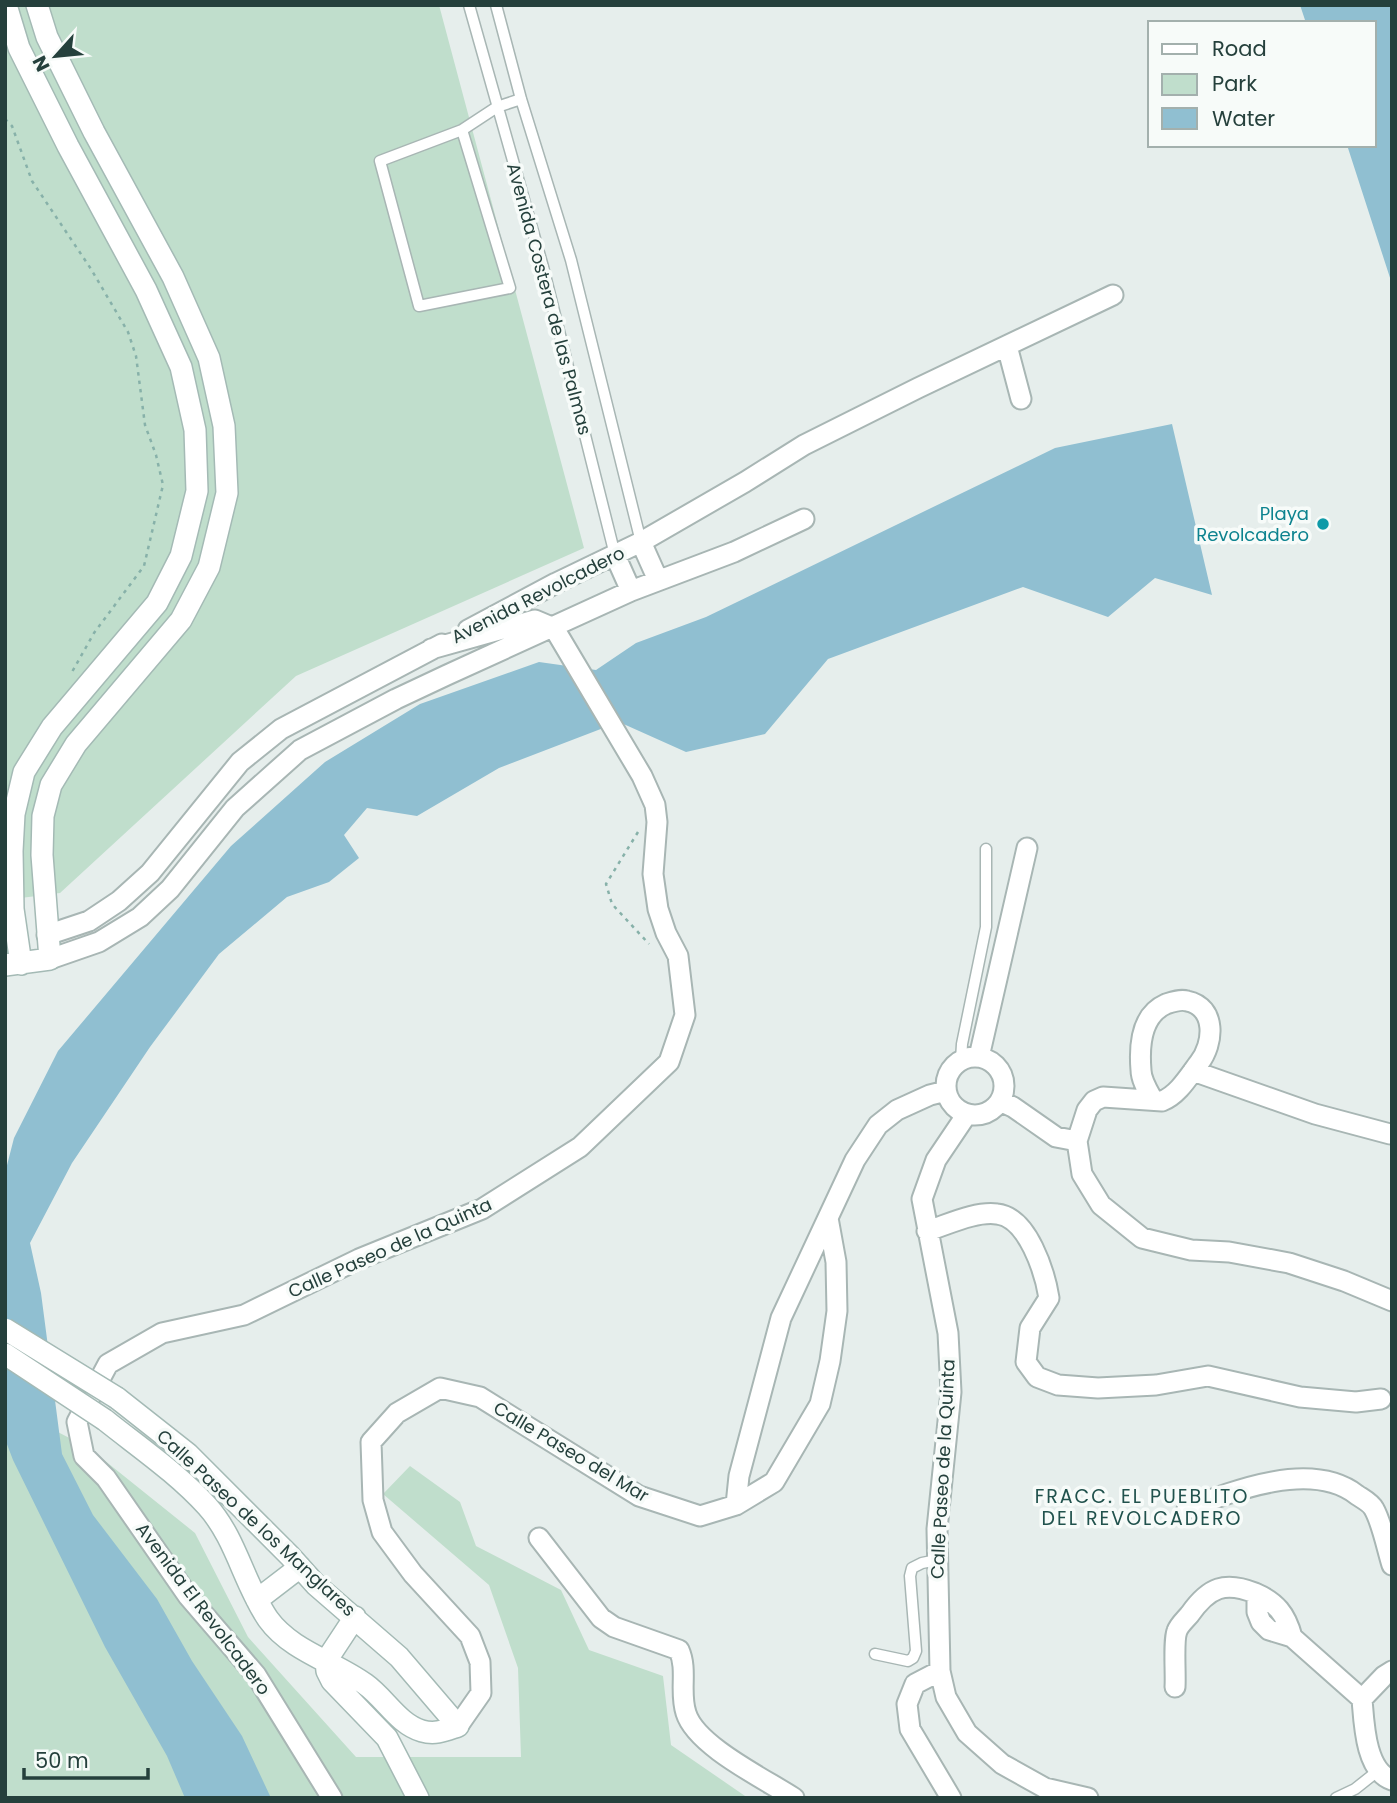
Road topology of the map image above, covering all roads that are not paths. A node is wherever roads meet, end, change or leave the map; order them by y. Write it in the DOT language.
graph roads {
  1 [pos="6,5"];
  2 [pos="37,5"];
  3 [pos="469,5"];
  4 [pos="496,5"];
  5 [pos="521,99"];
  6 [pos="497,107"];
  7 [pos="463,130"];
  8 [pos="1113,295"];
  9 [pos="1007,346"];
  10 [pos="1021,399"];
  11 [pos="804,519"];
  12 [pos="641,542"];
  13 [pos="615,555"];
  14 [pos="658,580"];
  15 [pos="631,591"];
  16 [pos="554,628"];
  17 [pos="431,649"];
  18 [pos="1027,848"];
  19 [pos="986,849"];
  20 [pos="150,873"];
  21 [pos="170,889"];
  22 [pos="47,935"];
  23 [pos="11,940"];
  24 [pos="50,959"];
  25 [pos="13,965"];
  26 [pos="970,1059"];
  27 [pos="1193,1071"];
  28 [pos="946,1091"];
  29 [pos="1153,1100"];
  30 [pos="1000,1101"];
  31 [pos="967,1114"];
  32 [pos="1390,1134"];
  33 [pos="1077,1141"];
  34 [pos="828,1218"];
  35 [pos="927,1231"];
  36 [pos="1392,1301"];
  37 [pos="5,1329"];
  38 [pos="5,1354"];
  39 [pos="1381,1399"];
  40 [pos="77,1422"];
  41 [pos="736,1505"];
  42 [pos="1188,1509"];
  43 [pos="539,1538"];
  44 [pos="937,1560"];
  45 [pos="1392,1565"];
  46 [pos="299,1567"];
  47 [pos="257,1600"];
  48 [pos="355,1617"];
  49 [pos="876,1654"];
  50 [pos="326,1661"];
  51 [pos="940,1671"];
  52 [pos="1392,1671"];
  53 [pos="1175,1687"];
  54 [pos="1362,1699"];
  55 [pos="458,1726"];
  56 [pos="1385,1775"];
  57 [pos="332,1798"];
  58 [pos="418,1798"];
  59 [pos="794,1798"];
  60 [pos="951,1798"];
  61 [pos="1088,1798"];
  62 [pos="1336,1798"];
  1 -- 23 [label="main road"];
  2 -- 22 [label="main road"];
  3 -- 6 [label="lane, Avenida Costera de las Palmas"];
  4 -- 5 [label="lane, Avenida Costera de las Palmas"];
  5 -- 6 [label="lane"];
  5 -- 12 [label="lane, Avenida Costera de las Palmas"];
  6 -- 7 [label="lane"];
  6 -- 13 [label="lane, Avenida Costera de las Palmas"];
  7 -- 7 [label="lane"];
  8 -- 9 [label="street, Avenida Revolcadero"];
  9 -- 10 [label="street"];
  9 -- 12 [label="street, Avenida Revolcadero"];
  11 -- 14 [label="street, Avenida Revolcadero"];
  12 -- 13 [label="street, Avenida Revolcadero"];
  12 -- 14 [label="street, Avenida Costera de las Palmas"];
  13 -- 15 [label="street, Avenida Costera de las Palmas"];
  13 -- 17 [label="street, Avenida Revolcadero"];
  14 -- 15 [label="street, Avenida Revolcadero"];
  15 -- 16 [label="street, Avenida Revolcadero"];
  16 -- 17 [label="street"];
  16 -- 21 [label="street, Avenida Revolcadero"];
  16 -- 40 [label="street, Calle Paseo de la Quinta"];
  17 -- 20 [label="street, Avenida Revolcadero"];
  18 -- 26 [label="street"];
  19 -- 26 [label="lane"];
  20 -- 21 [label="street"];
  20 -- 22 [label="street, Avenida Revolcadero"];
  21 -- 24 [label="street, Avenida Revolcadero"];
  22 -- 23 [label="main road, Avenida Revolcadero"];
  22 -- 24 [label="main road"];
  23 -- 25 [label="main road"];
  24 -- 25 [label="main road, Avenida Revolcadero"];
  26 -- 28 [label="street"];
  26 -- 30 [label="street"];
  27 -- 29 [label="street"];
  27 -- 29 [label="street"];
  27 -- 32 [label="street"];
  28 -- 31 [label="street"];
  28 -- 34 [label="street"];
  29 -- 33 [label="street"];
  30 -- 31 [label="street"];
  30 -- 33 [label="street"];
  31 -- 35 [label="street, Calle Paseo de la Quinta"];
  33 -- 36 [label="street"];
  34 -- 41 [label="street"];
  34 -- 41 [label="street, Calle Paseo del Mar"];
  35 -- 39 [label="street"];
  35 -- 44 [label="street, Calle Paseo de la Quinta"];
  37 -- 46 [label="main road, Calle Paseo de los Manglares, bridge"];
  38 -- 47 [label="main road, Calle Paseo de los Manglares, bridge"];
  40 -- 57 [label="street, Avenida El Revolcadero"];
  41 -- 55 [label="street, Calle Paseo del Mar"];
  42 -- 45 [label="street"];
  43 -- 59 [label="street"];
  44 -- 49 [label="lane"];
  44 -- 51 [label="street, Calle Paseo de la Quinta"];
  46 -- 47 [label="main road"];
  46 -- 48 [label="main road, Calle Paseo de los Manglares"];
  47 -- 50 [label="main road, Calle Paseo de los Manglares"];
  48 -- 50 [label="main road"];
  48 -- 55 [label="main road, Calle Paseo de los Manglares"];
  50 -- 55 [label="main road, Calle Paseo de los Manglares"];
  50 -- 58 [label="main road"];
  51 -- 60 [label="street"];
  51 -- 61 [label="street, Calle Paseo de la Quinta"];
  52 -- 54 [label="street"];
  53 -- 54 [label="street"];
  54 -- 56 [label="street"];
  56 -- 62 [label="lane"];
}
